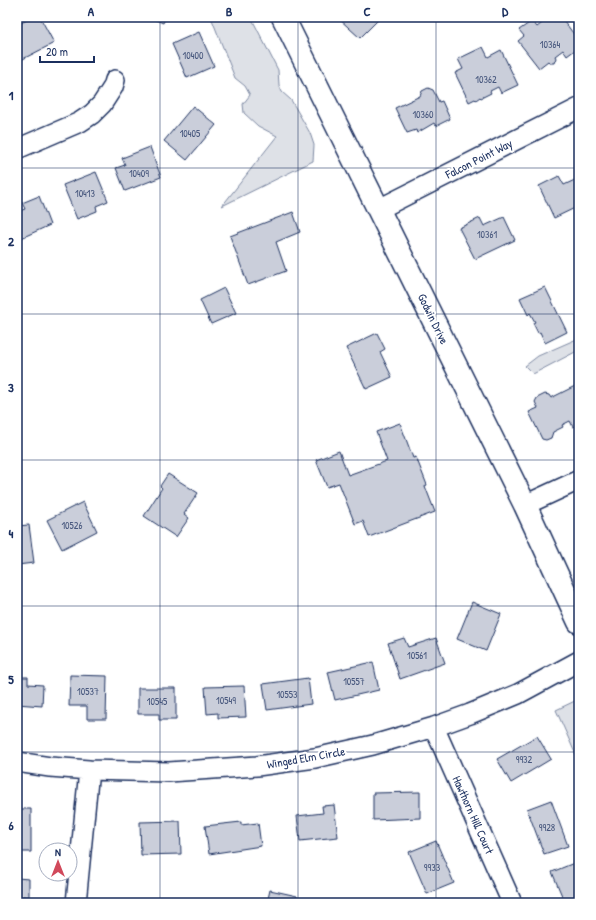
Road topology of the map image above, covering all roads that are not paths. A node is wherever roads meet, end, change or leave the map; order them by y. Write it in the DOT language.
graph roads {
  1 [pos="284,17"];
  2 [pos="115,80"];
  3 [pos="579,108"];
  4 [pos="17,148"];
  5 [pos="379,209"];
  6 [pos="579,480"];
  7 [pos="525,505"];
  8 [pos="579,622"];
  9 [pos="579,661"];
  10 [pos="434,727"];
  11 [pos="17,762"];
  12 [pos="89,770"];
  13 [pos="76,903"];
  14 [pos="512,903"];
  1 -- 5 [label="street, Godwin Drive"];
  2 -- 4 [label="street"];
  3 -- 5 [label="street, Falcon Point Way"];
  5 -- 7 [label="street, Godwin Drive"];
  6 -- 7 [label="street"];
  7 -- 8 [label="street, Godwin Drive"];
  9 -- 10 [label="street, Winged Elm Circle"];
  10 -- 12 [label="street, Winged Elm Circle"];
  10 -- 14 [label="street, Hawthorn Hill Court"];
  11 -- 12 [label="street, Winged Elm Circle"];
  12 -- 13 [label="street"];
}
